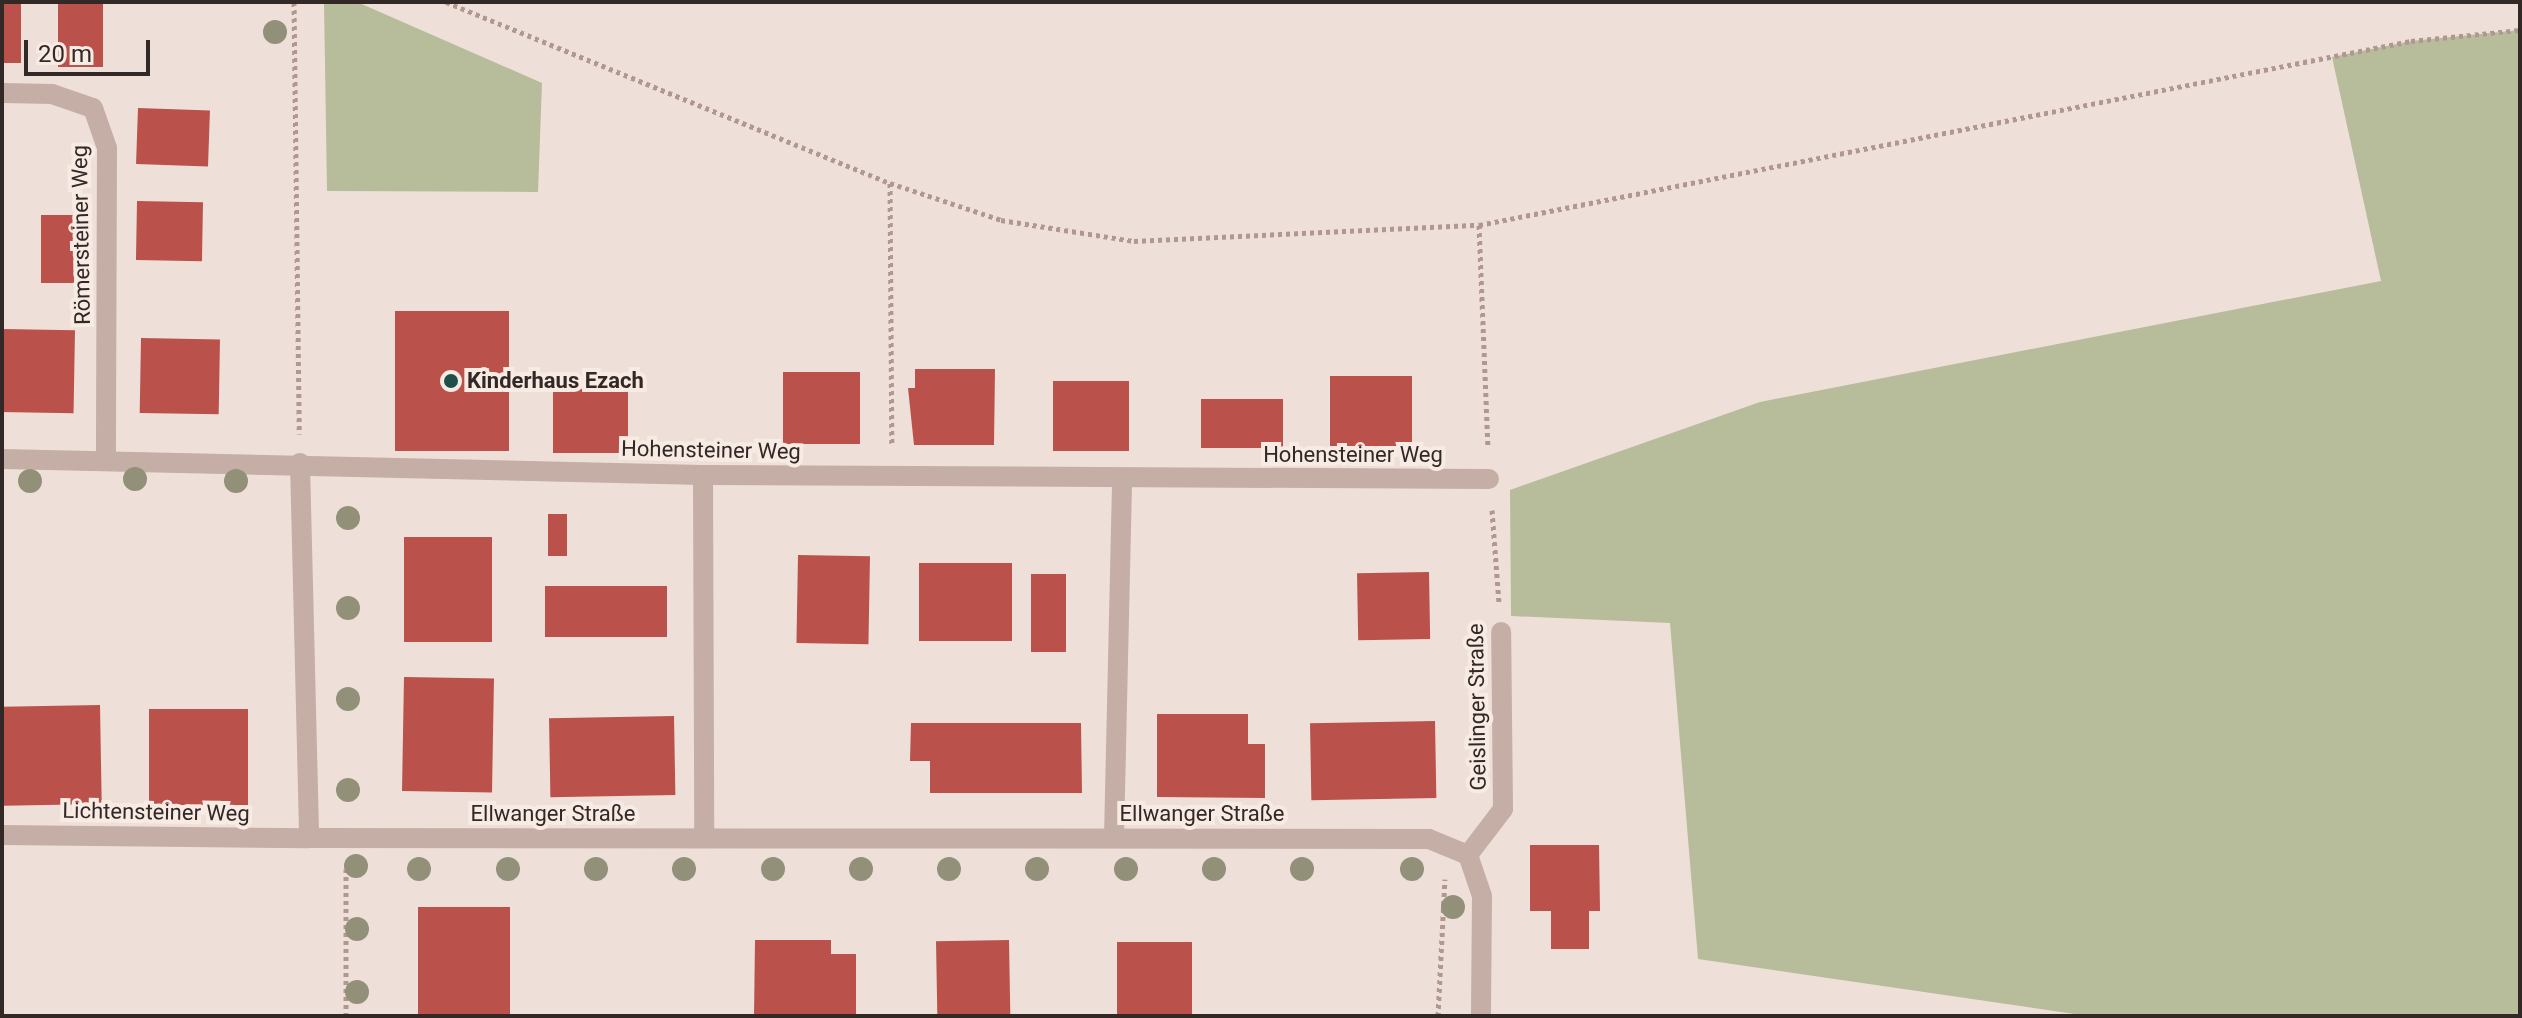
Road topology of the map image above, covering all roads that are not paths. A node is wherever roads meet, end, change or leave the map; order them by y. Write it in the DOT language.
graph roads {
  1 [pos="2,93"];
  2 [pos="106,458"];
  3 [pos="2,459"];
  4 [pos="300,463"];
  5 [pos="703,475"];
  6 [pos="1122,479"];
  7 [pos="1489,479"];
  8 [pos="1501,632"];
  9 [pos="2,835"];
  10 [pos="704,837"];
  11 [pos="1114,837"];
  12 [pos="309,838"];
  13 [pos="1468,855"];
  14 [pos="1481,1016"];
  1 -- 2 [label="street, Römersteiner Weg"];
  2 -- 3 [label="street"];
  2 -- 4 [label="street"];
  4 -- 5 [label="street, Hohensteiner Weg"];
  4 -- 12 [label="street"];
  5 -- 6 [label="street, Hohensteiner Weg"];
  5 -- 10 [label="street"];
  6 -- 7 [label="street, Hohensteiner Weg"];
  6 -- 11 [label="street"];
  8 -- 13 [label="street, Geislinger Straße"];
  9 -- 12 [label="street, Lichtensteiner Weg"];
  10 -- 11 [label="street, Ellwanger Straße"];
  10 -- 12 [label="street, Ellwanger Straße"];
  11 -- 13 [label="street, Ellwanger Straße"];
  13 -- 14 [label="street"];
}
